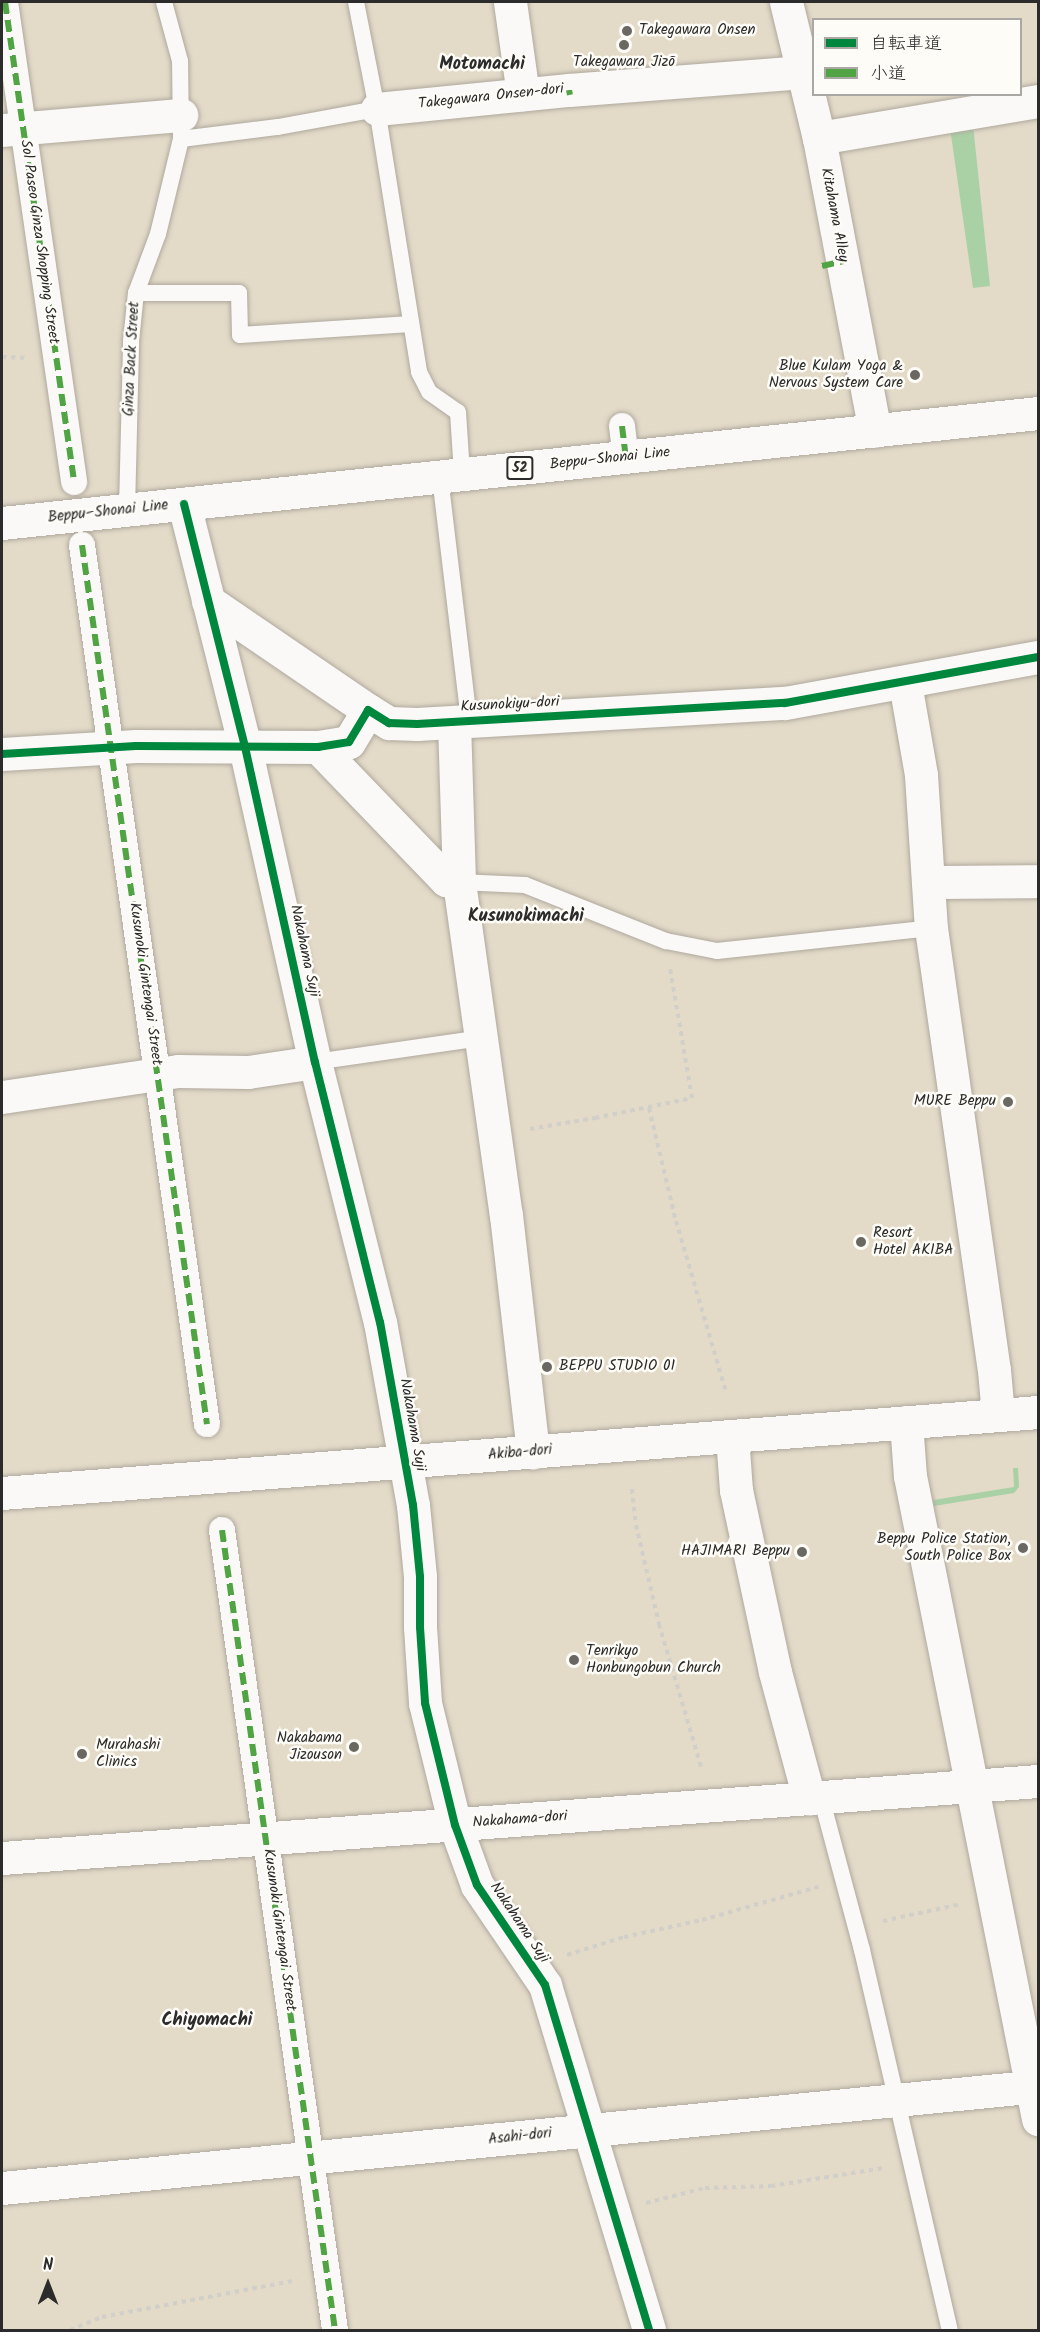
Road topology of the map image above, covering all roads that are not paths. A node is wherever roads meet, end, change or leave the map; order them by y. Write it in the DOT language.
graph roads {
  1 [pos="5,2"];
  2 [pos="164,2"];
  3 [pos="356,2"];
  4 [pos="510,2"];
  5 [pos="786,2"];
  6 [pos="803,72"];
  7 [pos="523,94"];
  8 [pos="1038,101"];
  9 [pos="377,109"];
  10 [pos="181,127"];
  11 [pos="12,129"];
  12 [pos="819,138"];
  13 [pos="136,293"];
  14 [pos="411,324"];
  15 [pos="1038,413"];
  16 [pos="875,431"];
  17 [pos="451,476"];
  18 [pos="74,482"];
  19 [pos="184,504"];
  20 [pos="127,510"];
  21 [pos="2,523"];
  22 [pos="82,545"];
  23 [pos="208,601"];
  24 [pos="1038,657"];
  25 [pos="905,682"];
  26 [pos="368,710"];
  27 [pos="462,722"];
  28 [pos="245,747"];
  29 [pos="318,747"];
  30 [pos="111,748"];
  31 [pos="2,754"];
  32 [pos="1038,881"];
  33 [pos="459,882"];
  34 [pos="928,882"];
  35 [pos="931,928"];
  36 [pos="481,1038"];
  37 [pos="315,1062"];
  38 [pos="158,1074"];
  39 [pos="2,1097"];
  40 [pos="1038,1412"];
  41 [pos="998,1415"];
  42 [pos="906,1422"];
  43 [pos="207,1424"];
  44 [pos="732,1436"];
  45 [pos="533,1452"];
  46 [pos="405,1462"];
  47 [pos="2,1494"];
  48 [pos="222,1530"];
  49 [pos="1038,1781"];
  50 [pos="972,1786"];
  51 [pos="815,1798"];
  52 [pos="455,1825"];
  53 [pos="266,1839"];
  54 [pos="2,1858"];
  55 [pos="1035,2086"];
  56 [pos="898,2099"];
  57 [pos="1038,2119"];
  58 [pos="589,2130"];
  59 [pos="311,2157"];
  60 [pos="2,2188"];
  61 [pos="335,2331"];
  62 [pos="649,2331"];
  63 [pos="950,2331"];
  1 -- 11 [label="street, Sol Paseo Ginza Shopping Street"];
  2 -- 10 [label="lane, Ginza Back Street"];
  3 -- 9 [label="lane"];
  4 -- 7 [label="street"];
  5 -- 6 [label="street, Kitahama Alley"];
  6 -- 7 [label="street, Takegawara Onsen-dori"];
  6 -- 12 [label="street, Kitahama Alley"];
  7 -- 9 [label="street, Takegawara Onsen-dori"];
  8 -- 12 [label="street"];
  9 -- 10 [label="lane, Takegawara Onsen-dori"];
  9 -- 14 [label="lane"];
  10 -- 11 [label="street, Takegawara Onsen-dori"];
  10 -- 13 [label="lane, Ginza Back Street"];
  11 -- 18 [label="street, Sol Paseo Ginza Shopping Street"];
  12 -- 16 [label="street, Kitahama Alley"];
  13 -- 14 [label="lane"];
  13 -- 20 [label="lane, Ginza Back Street"];
  14 -- 17 [label="lane"];
  15 -- 16 [label="street, Beppu–Shonai Line / 52"];
  16 -- 17 [label="street, Beppu–Shonai Line / 52"];
  17 -- 19 [label="street, Beppu–Shonai Line / 52"];
  17 -- 27 [label="lane"];
  19 -- 20 [label="street, Beppu–Shonai Line / 52"];
  19 -- 23 [label="street, Nakahama Suji"];
  20 -- 21 [label="street, Beppu–Shonai Line / 52"];
  22 -- 30 [label="street, Kusunoki Gintengai Street"];
  23 -- 26 [label="street, Kusunokiyu-dori"];
  23 -- 28 [label="street, Nakahama Suji"];
  24 -- 25 [label="street, Kusunokiyu-dori"];
  25 -- 27 [label="street, Kusunokiyu-dori"];
  25 -- 34 [label="street"];
  26 -- 27 [label="street, Kusunokiyu-dori"];
  26 -- 29 [label="street"];
  27 -- 33 [label="street"];
  28 -- 29 [label="street"];
  28 -- 30 [label="street"];
  28 -- 37 [label="street, Nakahama Suji"];
  29 -- 33 [label="street"];
  30 -- 31 [label="street"];
  30 -- 38 [label="street, Kusunoki Gintengai Street"];
  32 -- 34 [label="street"];
  33 -- 35 [label="lane"];
  33 -- 36 [label="street"];
  34 -- 35 [label="street"];
  35 -- 41 [label="street"];
  36 -- 37 [label="lane"];
  36 -- 45 [label="street"];
  37 -- 38 [label="street"];
  37 -- 46 [label="street, Nakahama Suji"];
  38 -- 39 [label="street"];
  38 -- 43 [label="street, Kusunoki Gintengai Street"];
  40 -- 41 [label="street, Akiba-dori"];
  41 -- 42 [label="street, Akiba-dori"];
  42 -- 44 [label="street, Akiba-dori"];
  42 -- 50 [label="street"];
  44 -- 45 [label="street, Akiba-dori"];
  44 -- 51 [label="street"];
  45 -- 46 [label="street, Akiba-dori"];
  46 -- 47 [label="street, Akiba-dori"];
  46 -- 52 [label="street, Nakahama Suji"];
  48 -- 53 [label="street, Kusunoki Gintengai Street"];
  49 -- 50 [label="street, Nakahama-dori"];
  50 -- 51 [label="street, Nakahama-dori"];
  50 -- 55 [label="street"];
  51 -- 52 [label="street, Nakahama-dori"];
  51 -- 56 [label="lane"];
  52 -- 53 [label="street, Nakahama-dori"];
  52 -- 58 [label="street, Nakahama Suji"];
  53 -- 54 [label="street, Nakahama-dori"];
  53 -- 59 [label="street, Kusunoki Gintengai Street"];
  55 -- 56 [label="street, Asahi-dori"];
  55 -- 57 [label="street"];
  56 -- 58 [label="street, Asahi-dori"];
  56 -- 63 [label="lane"];
  58 -- 59 [label="street, Asahi-dori"];
  58 -- 62 [label="street, Nakahama Suji"];
  59 -- 60 [label="street, Asahi-dori"];
  59 -- 61 [label="street, Kusunoki Gintengai Street"];
}
